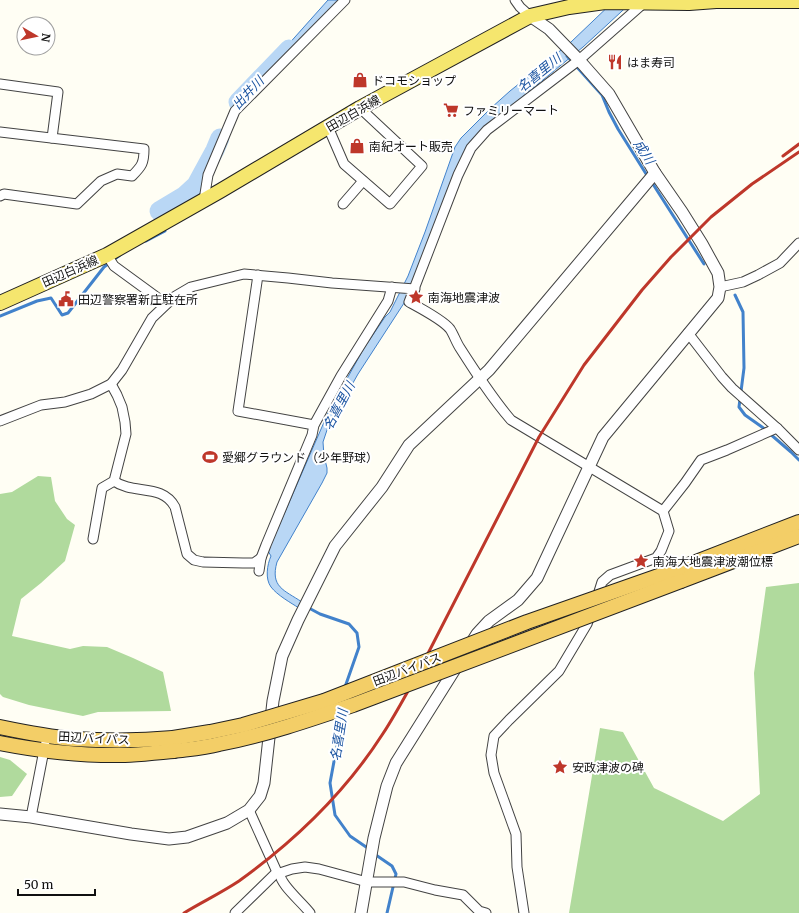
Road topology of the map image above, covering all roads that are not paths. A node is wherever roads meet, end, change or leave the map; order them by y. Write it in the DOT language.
graph roads {
  1 [pos="346,0"];
  2 [pos="515,0"];
  3 [pos="642,1"];
  4 [pos="799,1"];
  5 [pos="530,16"];
  6 [pos="579,60"];
  7 [pos="0,84"];
  8 [pos="360,108"];
  9 [pos="328,127"];
  10 [pos="0,132"];
  11 [pos="52,138"];
  12 [pos="655,173"];
  13 [pos="364,181"];
  14 [pos="0,196"];
  15 [pos="204,200"];
  16 [pos="343,204"];
  17 [pos="799,243"];
  18 [pos="111,260"];
  19 [pos="258,275"];
  20 [pos="394,287"];
  21 [pos="720,287"];
  22 [pos="413,289"];
  23 [pos="0,303"];
  24 [pos="166,304"];
  25 [pos="688,333"];
  26 [pos="480,379"];
  27 [pos="111,384"];
  28 [pos="0,421"];
  29 [pos="314,425"];
  30 [pos="777,428"];
  31 [pos="799,450"];
  32 [pos="589,467"];
  33 [pos="114,481"];
  34 [pos="663,511"];
  35 [pos="799,522"];
  36 [pos="799,536"];
  37 [pos="92,539"];
  38 [pos="261,558"];
  39 [pos="259,571"];
  40 [pos="679,575"];
  41 [pos="0,727"];
  42 [pos="47,736"];
  43 [pos="0,743"];
  44 [pos="173,744"];
  45 [pos="44,751"];
  46 [pos="249,810"];
  47 [pos="0,814"];
  48 [pos="31,817"];
  49 [pos="279,873"];
  50 [pos="367,882"];
  51 [pos="235,913"];
  52 [pos="310,913"];
  53 [pos="361,913"];
  54 [pos="486,913"];
  55 [pos="524,913"];
  1 -- 15 [label="street"];
  2 -- 5 [label="street"];
  3 -- 4 [label="main road, 田辺白浜線"];
  3 -- 5 [label="main road, 田辺白浜線"];
  3 -- 6 [label="street"];
  5 -- 6 [label="street"];
  5 -- 8 [label="main road, 田辺白浜線"];
  6 -- 12 [label="street"];
  6 -- 22 [label="street"];
  7 -- 11 [label="street"];
  8 -- 9 [label="main road, 田辺白浜線"];
  8 -- 13 [label="street"];
  9 -- 13 [label="street"];
  9 -- 15 [label="main road, 田辺白浜線"];
  10 -- 11 [label="street"];
  11 -- 14 [label="street"];
  12 -- 21 [label="street"];
  12 -- 26 [label="street"];
  13 -- 16 [label="street"];
  15 -- 18 [label="main road, 田辺白浜線"];
  17 -- 21 [label="street"];
  18 -- 23 [label="main road, 田辺白浜線"];
  18 -- 24 [label="street"];
  19 -- 20 [label="street"];
  19 -- 24 [label="street"];
  19 -- 29 [label="street"];
  20 -- 22 [label="street"];
  20 -- 29 [label="street"];
  21 -- 25 [label="street"];
  22 -- 26 [label="street"];
  24 -- 27 [label="street"];
  25 -- 30 [label="street"];
  25 -- 32 [label="street"];
  26 -- 32 [label="street"];
  26 -- 46 [label="street"];
  27 -- 28 [label="street"];
  27 -- 33 [label="street"];
  29 -- 38 [label="street"];
  30 -- 31 [label="street"];
  30 -- 34 [label="street"];
  32 -- 34 [label="street"];
  32 -- 50 [label="street"];
  33 -- 37 [label="street"];
  33 -- 38 [label="street"];
  34 -- 55 [label="street"];
  35 -- 40 [label="highway, 田辺バイパス"];
  36 -- 40 [label="highway, 田辺バイパス"];
  38 -- 39 [label="street"];
  40 -- 44 [label="highway, 田辺バイパス, bridge"];
  41 -- 42 [label="highway, 田辺バイパス"];
  42 -- 44 [label="highway, 田辺バイパス"];
  42 -- 45 [label="street"];
  43 -- 45 [label="highway, 田辺バイパス"];
  44 -- 45 [label="highway, 田辺バイパス"];
  45 -- 48 [label="street"];
  46 -- 48 [label="street"];
  46 -- 49 [label="street"];
  47 -- 48 [label="street"];
  49 -- 50 [label="street"];
  49 -- 51 [label="street"];
  49 -- 52 [label="street"];
  50 -- 53 [label="street"];
  50 -- 54 [label="street"];
}
